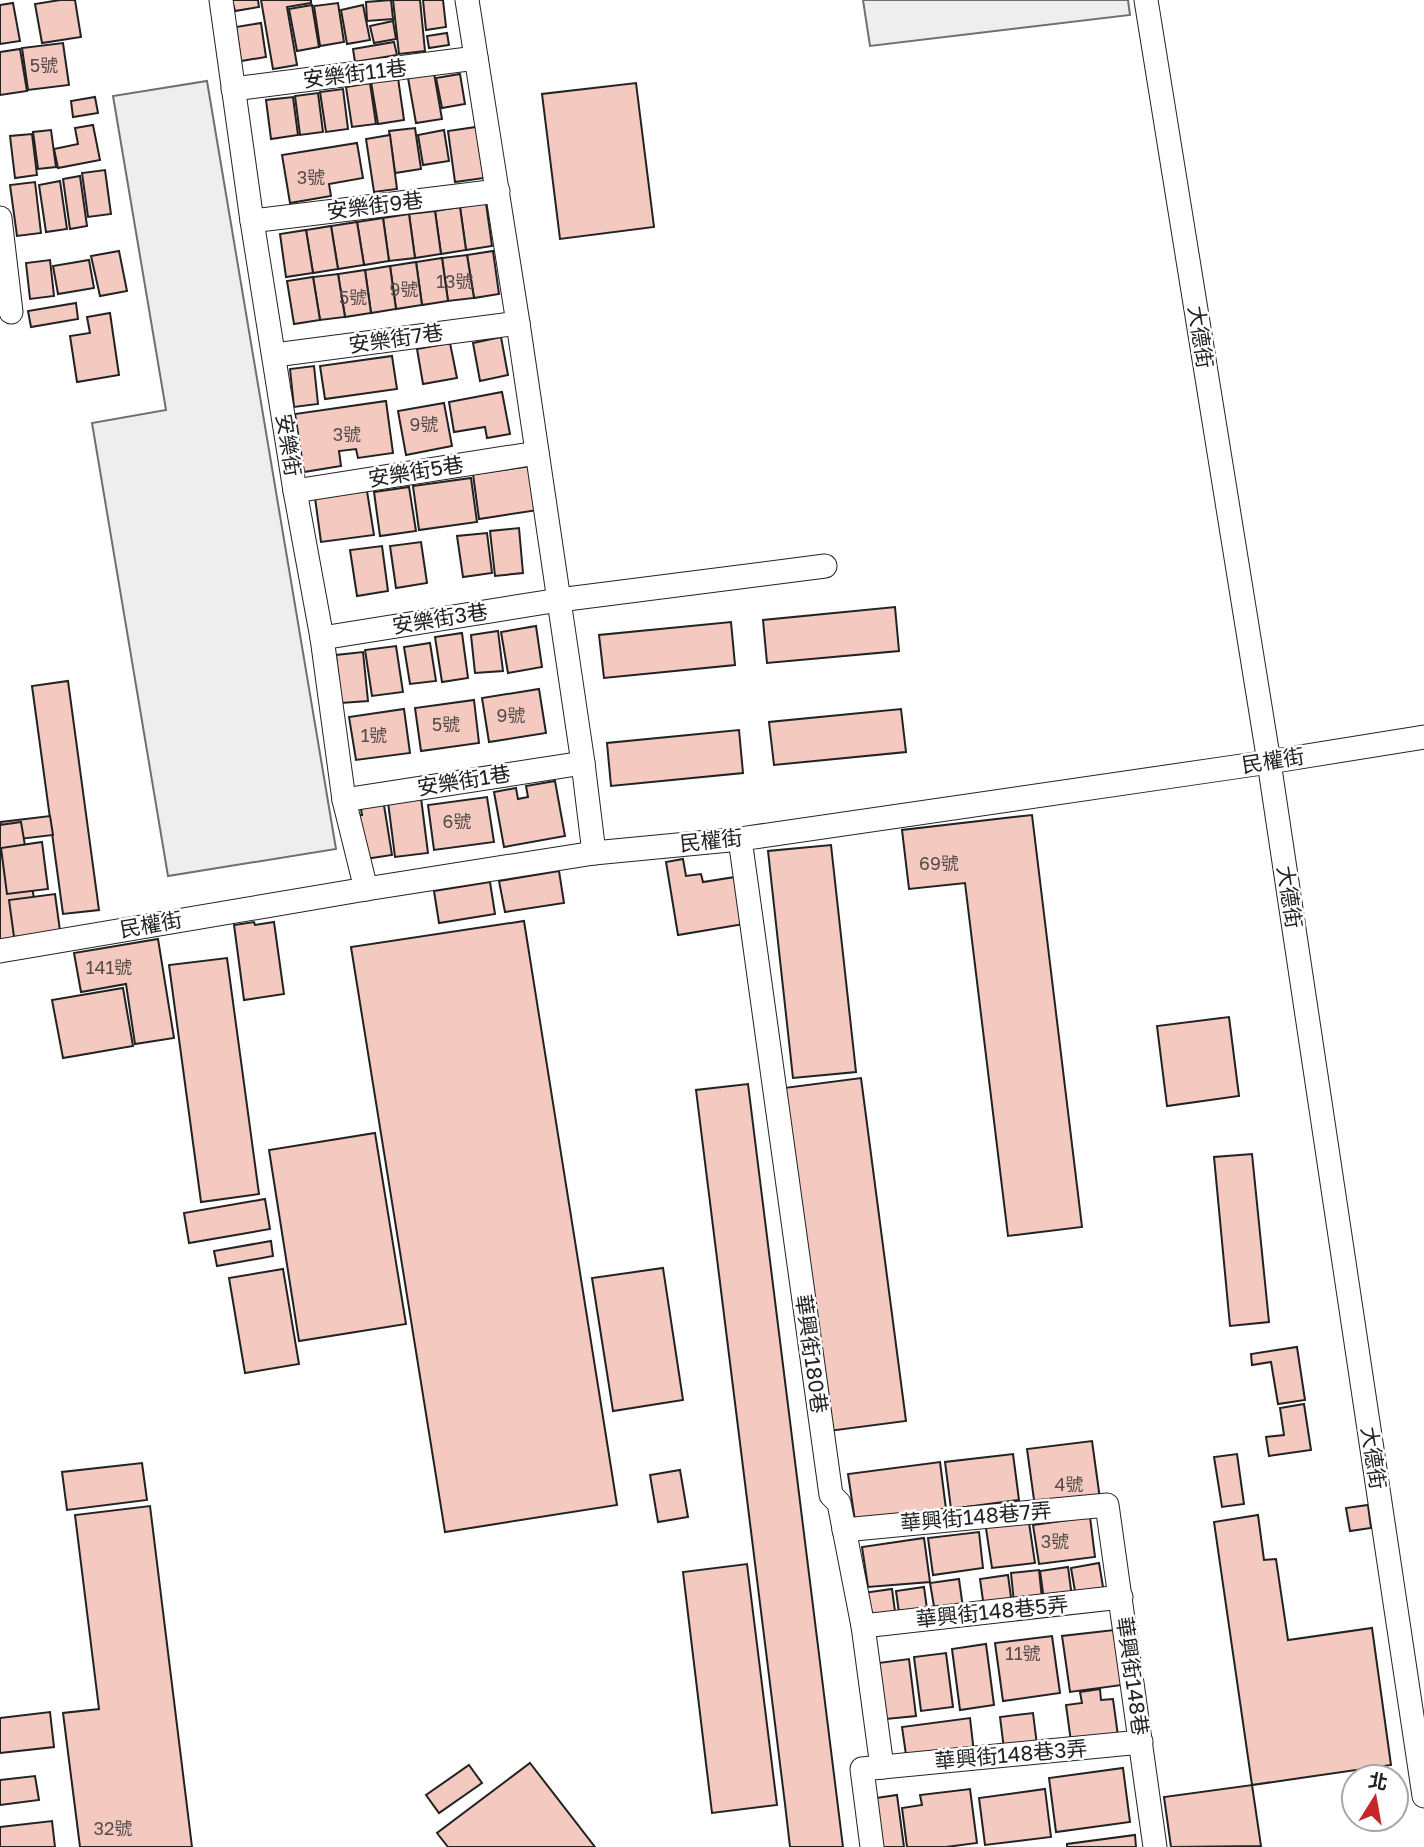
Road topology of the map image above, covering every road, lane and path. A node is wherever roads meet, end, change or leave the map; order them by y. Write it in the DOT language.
graph roads {
  1 [pos="221,0"];
  2 [pos="467,0"];
  3 [pos="1146,0"];
  4 [pos="476,58"];
  5 [pos="233,89"];
  6 [pos="498,191"];
  7 [pos="0,218"];
  8 [pos="252,220"];
  9 [pos="11,312"];
  10 [pos="517,323"];
  11 [pos="275,355"];
  12 [pos="537,453"];
  13 [pos="295,491"];
  14 [pos="825,566"];
  15 [pos="559,600"];
  16 [pos="322,638"];
  17 [pos="1424,737"];
  18 [pos="1269,762"];
  19 [pos="583,763"];
  20 [pos="344,800"];
  21 [pos="740,839"];
  22 [pos="594,853"];
  23 [pos="366,889"];
  24 [pos="0,951"];
  25 [pos="1107,1505"];
  26 [pos="844,1530"];
  27 [pos="1121,1597"];
  28 [pos="863,1626"];
  29 [pos="1141,1742"];
  30 [pos="881,1767"];
  31 [pos="1424,1796"];
  32 [pos="872,1847"];
  33 [pos="1155,1847"];
  1 -- 5 [label="street, 安樂街"];
  2 -- 4 [label="street"];
  3 -- 18 [label="street, 大德街"];
  4 -- 5 [label="street, 安樂街11巷"];
  4 -- 6 [label="street"];
  5 -- 8 [label="street, 安樂街"];
  6 -- 8 [label="street, 安樂街9巷"];
  6 -- 10 [label="street"];
  7 -- 9 [label="street"];
  8 -- 11 [label="street, 安樂街"];
  10 -- 11 [label="street, 安樂街7巷"];
  10 -- 12 [label="street"];
  11 -- 13 [label="street, 安樂街"];
  12 -- 13 [label="street, 安樂街5巷"];
  12 -- 15 [label="street"];
  13 -- 16 [label="street, 安樂街"];
  14 -- 15 [label="street, 安樂街3巷"];
  15 -- 16 [label="street, 安樂街3巷"];
  15 -- 19 [label="street"];
  16 -- 20 [label="street, 安樂街"];
  17 -- 18 [label="street, 民權街"];
  18 -- 21 [label="street, 民權街"];
  18 -- 31 [label="street, 大德街"];
  19 -- 20 [label="street, 安樂街1巷"];
  19 -- 22 [label="street"];
  20 -- 23 [label="street, 安樂街"];
  21 -- 22 [label="street, 民權街"];
  21 -- 26 [label="street, 華興街180巷"];
  22 -- 23 [label="street, 民權街"];
  23 -- 24 [label="street, 民權街"];
  25 -- 26 [label="street, 華興街148巷7弄"];
  25 -- 27 [label="street, 華興街148巷"];
  26 -- 28 [label="street, 華興街180巷"];
  27 -- 28 [label="street, 華興街148巷5弄"];
  27 -- 29 [label="street, 華興街148巷"];
  28 -- 30 [label="street, 華興街180巷"];
  29 -- 30 [label="street, 華興街148巷3弄"];
  29 -- 33 [label="street, 華興街148巷"];
  30 -- 32 [label="street"];
}
